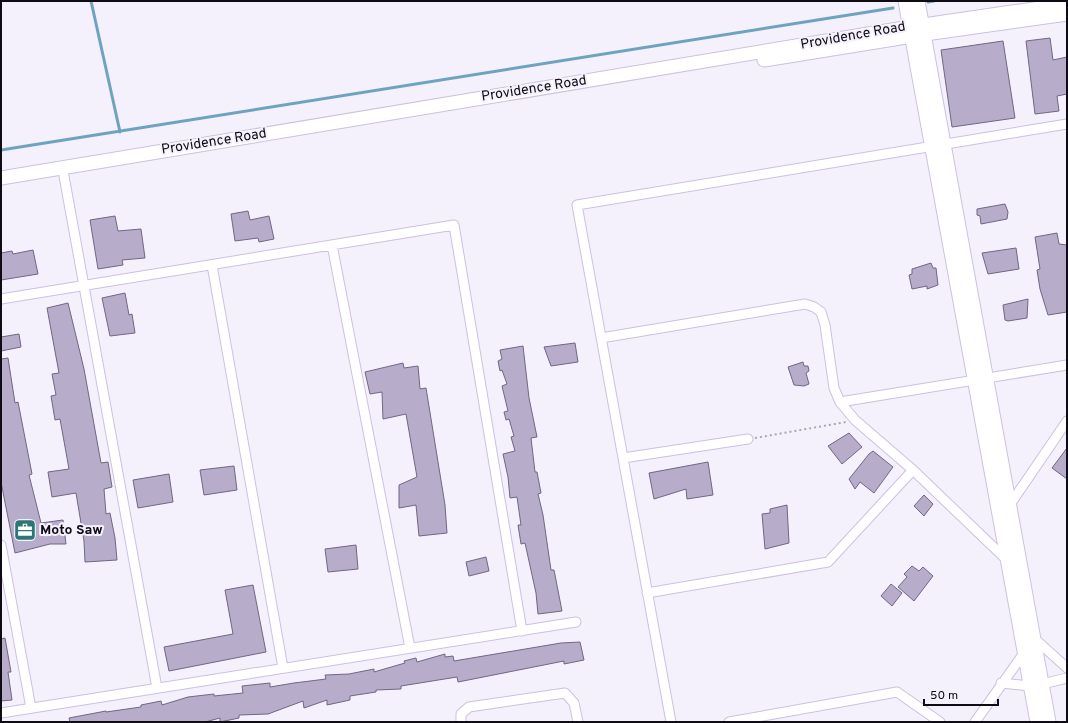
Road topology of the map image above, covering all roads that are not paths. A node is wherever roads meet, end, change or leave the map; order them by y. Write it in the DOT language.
graph roads {
  1 [pos="905,1"];
  2 [pos="918,1"];
  3 [pos="1067,4"];
  4 [pos="1067,14"];
  5 [pos="924,30"];
  6 [pos="910,32"];
  7 [pos="1067,124"];
  8 [pos="938,146"];
  9 [pos="64,176"];
  10 [pos="1,178"];
  11 [pos="1,186"];
  12 [pos="332,245"];
  13 [pos="212,265"];
  14 [pos="84,286"];
  15 [pos="1,299"];
  16 [pos="601,338"];
  17 [pos="1067,365"];
  18 [pos="980,380"];
  19 [pos="840,402"];
  20 [pos="1067,421"];
  21 [pos="1063,435"];
  22 [pos="748,439"];
  23 [pos="623,458"];
  24 [pos="913,470"];
  25 [pos="1009,506"];
  26 [pos="1,545"];
  27 [pos="1008,560"];
  28 [pos="647,592"];
  29 [pos="576,622"];
  30 [pos="522,631"];
  31 [pos="1035,639"];
  32 [pos="410,648"];
  33 [pos="1024,653"];
  34 [pos="283,668"];
  35 [pos="1067,668"];
  36 [pos="1067,678"];
  37 [pos="1001,683"];
  38 [pos="1036,685"];
  39 [pos="157,688"];
  40 [pos="31,708"];
  41 [pos="1,713"];
  42 [pos="460,722"];
  43 [pos="578,722"];
  44 [pos="671,722"];
  45 [pos="729,722"];
  46 [pos="940,722"];
  47 [pos="975,722"];
  48 [pos="1037,722"];
  49 [pos="1049,722"];
  1 -- 6 [label="street"];
  2 -- 5 [label="street"];
  3 -- 5 [label="street, Providence Road"];
  4 -- 5 [label="street, Providence Road"];
  5 -- 6 [label="street, Providence Road"];
  5 -- 8 [label="street"];
  6 -- 8 [label="street"];
  6 -- 9 [label="street, Providence Road"];
  6 -- 10 [label="street, Providence Road"];
  7 -- 8 [label="street"];
  8 -- 16 [label="street"];
  8 -- 18 [label="street"];
  9 -- 11 [label="street, Providence Road"];
  9 -- 14 [label="street"];
  12 -- 13 [label="street"];
  12 -- 30 [label="street"];
  12 -- 32 [label="street"];
  13 -- 14 [label="street"];
  13 -- 34 [label="street"];
  14 -- 15 [label="street"];
  14 -- 39 [label="street"];
  16 -- 19 [label="street"];
  16 -- 23 [label="street"];
  17 -- 18 [label="street"];
  18 -- 19 [label="street"];
  18 -- 25 [label="street"];
  18 -- 27 [label="street"];
  19 -- 24 [label="street"];
  20 -- 21 [label="street"];
  21 -- 25 [label="street"];
  22 -- 23 [label="street"];
  23 -- 28 [label="street"];
  24 -- 27 [label="street"];
  24 -- 28 [label="street"];
  25 -- 31 [label="street"];
  26 -- 40 [label="street"];
  27 -- 33 [label="street"];
  28 -- 44 [label="street"];
  29 -- 30 [label="street"];
  30 -- 32 [label="street"];
  31 -- 35 [label="street"];
  31 -- 38 [label="street"];
  32 -- 34 [label="street"];
  33 -- 37 [label="street"];
  33 -- 38 [label="street"];
  34 -- 39 [label="street"];
  36 -- 38 [label="street"];
  37 -- 38 [label="street"];
  37 -- 47 [label="street"];
  38 -- 48 [label="street"];
  38 -- 49 [label="street"];
  39 -- 40 [label="street"];
  40 -- 41 [label="street"];
  42 -- 43 [label="street"];
  45 -- 46 [label="street"];
}
